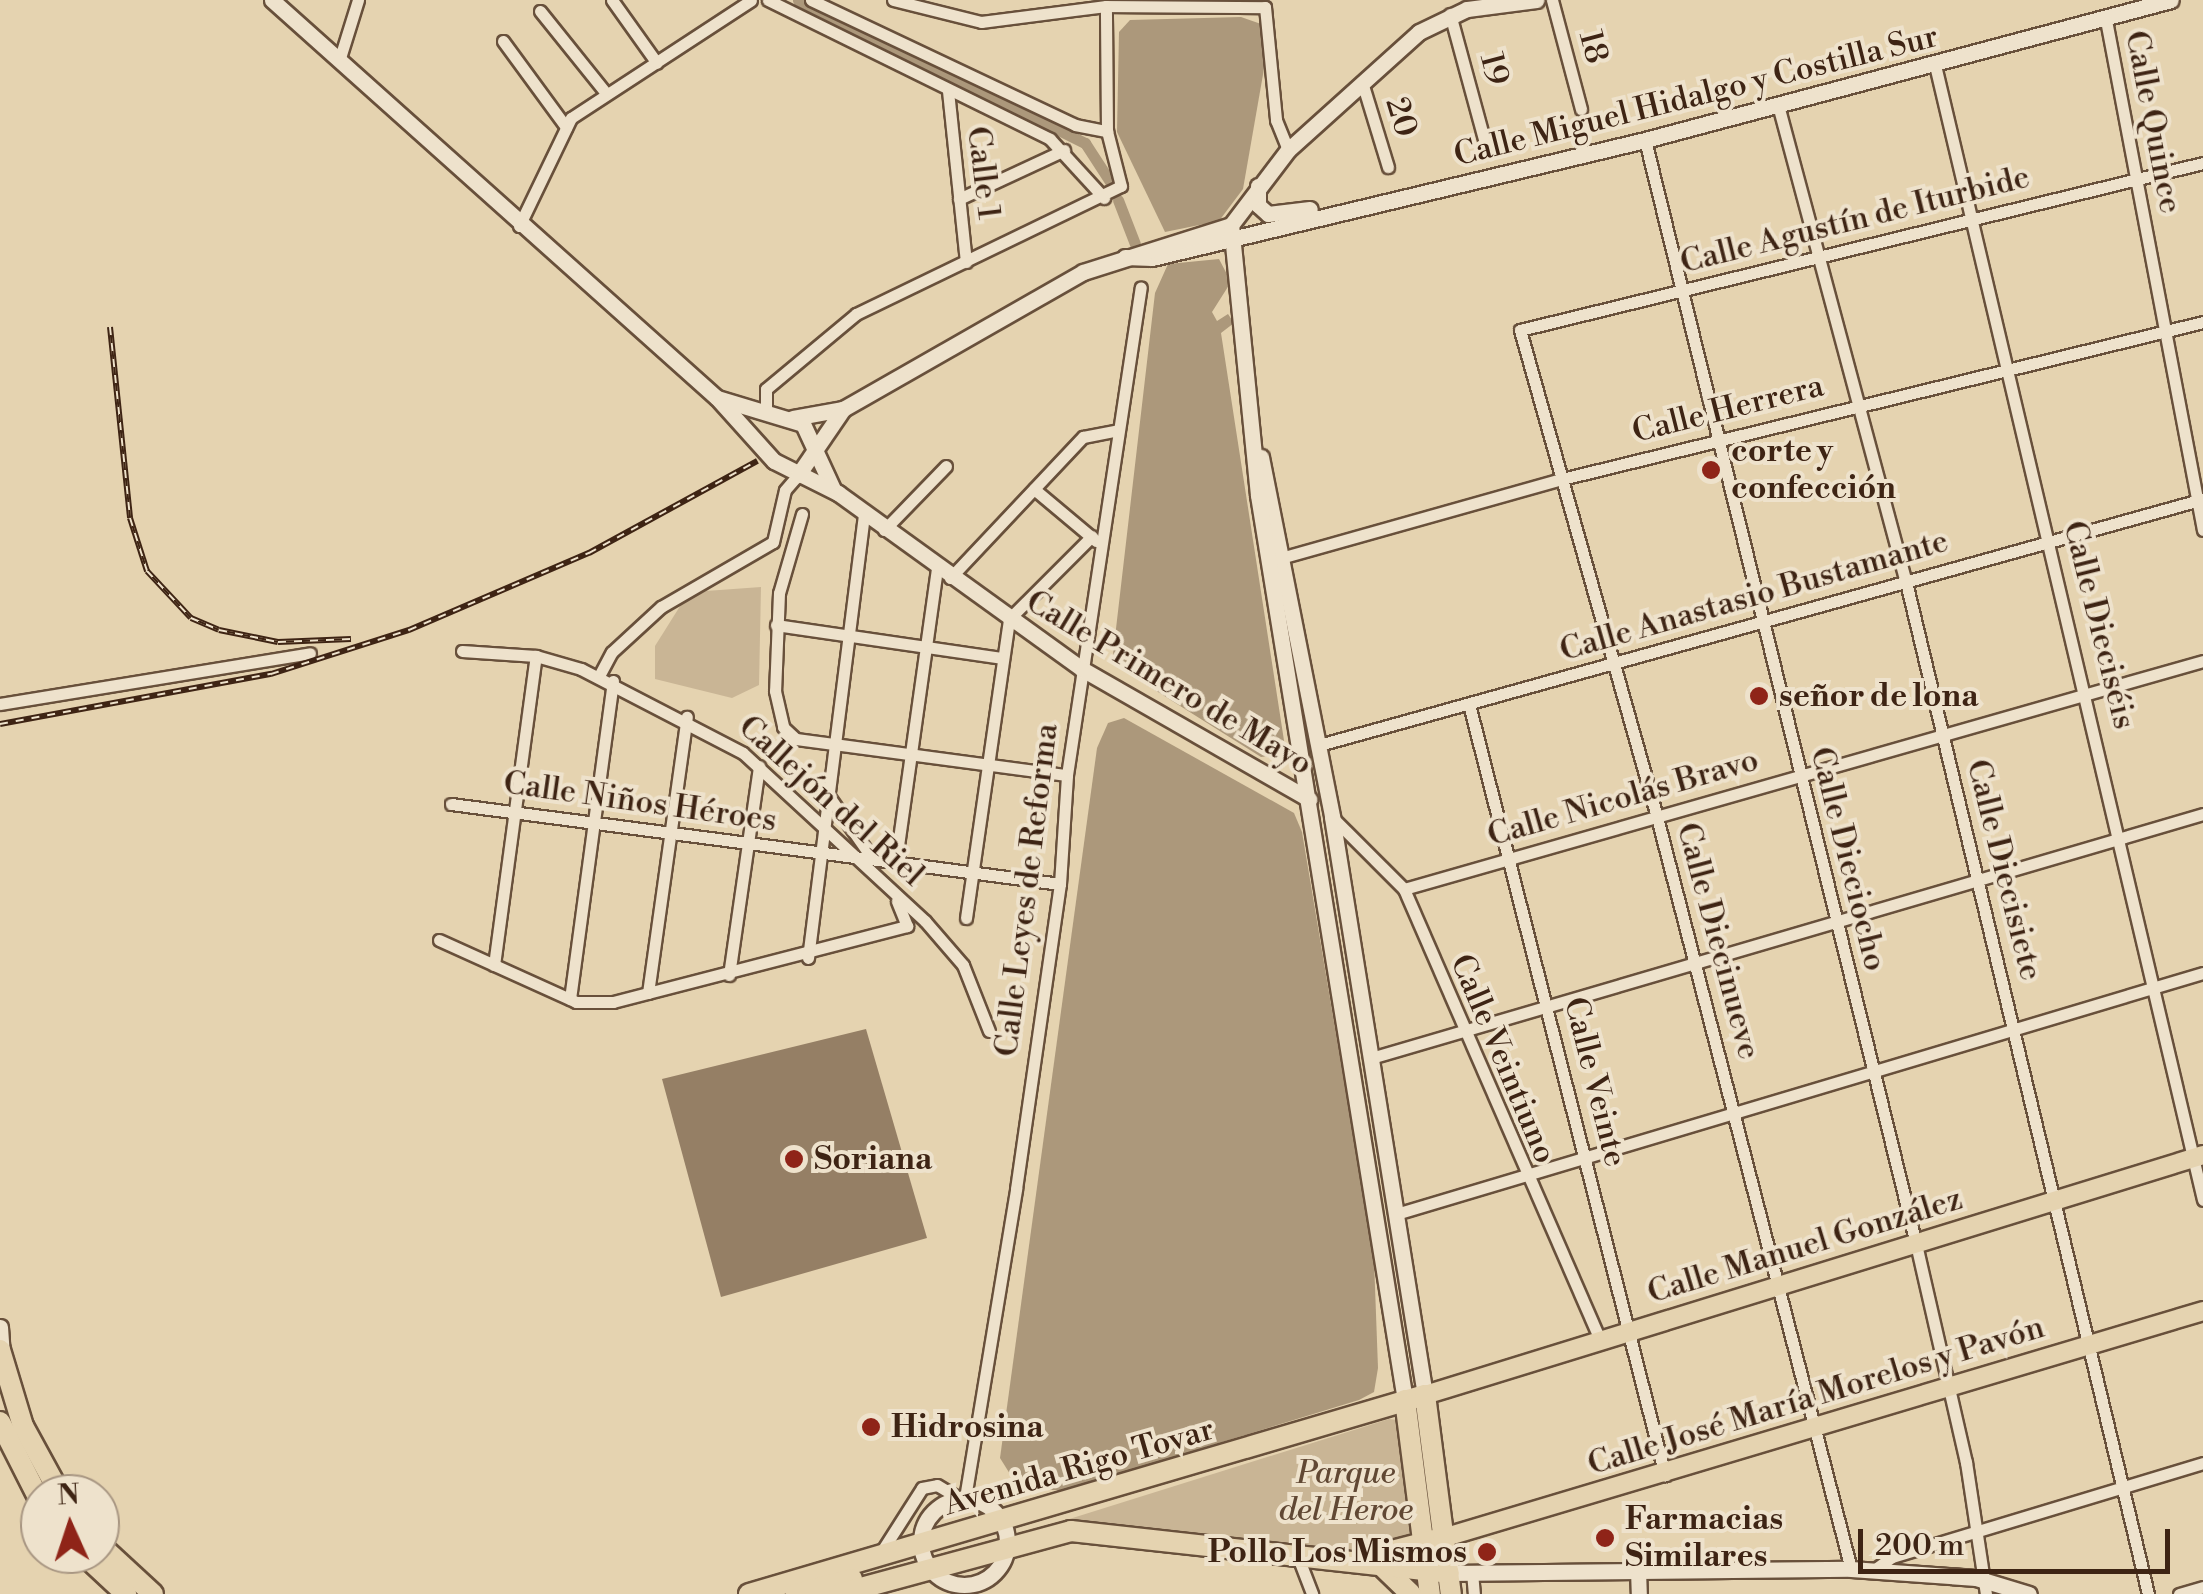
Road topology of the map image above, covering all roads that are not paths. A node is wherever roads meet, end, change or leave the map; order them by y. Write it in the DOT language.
graph roads {
  1 [pos="272,0"];
  2 [pos="358,0"];
  3 [pos="612,0"];
  4 [pos="750,0"];
  5 [pos="768,0"];
  6 [pos="811,0"];
  7 [pos="892,0"];
  8 [pos="1536,0"];
  9 [pos="1552,0"];
  10 [pos="2171,0"];
  11 [pos="1106,6"];
  12 [pos="540,10"];
  13 [pos="1450,14"];
  14 [pos="2106,20"];
  15 [pos="503,41"];
  16 [pos="339,61"];
  17 [pos="658,63"];
  18 [pos="1935,65"];
  19 [pos="1362,82"];
  20 [pos="948,91"];
  21 [pos="606,93"];
  22 [pos="1778,105"];
  23 [pos="1581,109"];
  24 [pos="566,127"];
  25 [pos="1107,131"];
  26 [pos="1484,139"];
  27 [pos="1645,140"];
  28 [pos="1064,150"];
  29 [pos="1288,150"];
  30 [pos="2203,163"];
  31 [pos="1388,167"];
  32 [pos="2138,178"];
  33 [pos="1258,186"];
  34 [pos="1104,198"];
  35 [pos="958,200"];
  36 [pos="1352,208"];
  37 [pos="1972,219"];
  38 [pos="519,226"];
  39 [pos="1232,232"];
  40 [pos="1819,257"];
  41 [pos="966,262"];
  42 [pos="1141,288"];
  43 [pos="1680,293"];
  44 [pos="2203,322"];
  45 [pos="1520,330"];
  46 [pos="2162,331"];
  47 [pos="2008,367"];
  48 [pos="717,398"];
  49 [pos="1858,405"];
  50 [pos="843,409"];
  51 [pos="766,412"];
  52 [pos="793,418"];
  53 [pos="1118,430"];
  54 [pos="755,440"];
  55 [pos="1715,442"];
  56 [pos="819,454"];
  57 [pos="946,466"];
  58 [pos="798,475"];
  59 [pos="1562,479"];
  60 [pos="833,489"];
  61 [pos="1034,489"];
  62 [pos="2200,500"];
  63 [pos="864,513"];
  64 [pos="802,514"];
  65 [pos="884,530"];
  66 [pos="2203,530"];
  67 [pos="1097,541"];
  68 [pos="2050,541"];
  69 [pos="772,542"];
  70 [pos="785,555"];
  71 [pos="1278,558"];
  72 [pos="944,573"];
  73 [pos="1906,582"];
  74 [pos="1010,620"];
  75 [pos="1761,622"];
  76 [pos="780,625"];
  77 [pos="845,634"];
  78 [pos="926,646"];
  79 [pos="462,651"];
  80 [pos="310,653"];
  81 [pos="536,656"];
  82 [pos="1002,658"];
  83 [pos="2203,662"];
  84 [pos="1615,663"];
  85 [pos="1082,669"];
  86 [pos="599,676"];
  87 [pos="613,681"];
  88 [pos="2088,694"];
  89 [pos="0,704"];
  90 [pos="1469,704"];
  91 [pos="687,717"];
  92 [pos="1942,737"];
  93 [pos="833,744"];
  94 [pos="1319,745"];
  95 [pos="912,754"];
  96 [pos="988,764"];
  97 [pos="1301,765"];
  98 [pos="759,766"];
  99 [pos="1067,776"];
  100 [pos="1800,777"];
  101 [pos="1281,784"];
  102 [pos="1306,797"];
  103 [pos="830,798"];
  104 [pos="451,804"];
  105 [pos="514,813"];
  106 [pos="2203,814"];
  107 [pos="1332,817"];
  108 [pos="1657,817"];
  109 [pos="593,824"];
  110 [pos="826,825"];
  111 [pos="670,834"];
  112 [pos="2121,838"];
  113 [pos="748,844"];
  114 [pos="822,854"];
  115 [pos="853,856"];
  116 [pos="872,858"];
  117 [pos="1508,859"];
  118 [pos="896,860"];
  119 [pos="974,871"];
  120 [pos="1980,880"];
  121 [pos="1060,884"];
  122 [pos="1404,889"];
  123 [pos="895,897"];
  124 [pos="966,918"];
  125 [pos="1835,921"];
  126 [pos="439,940"];
  127 [pos="808,958"];
  128 [pos="1694,962"];
  129 [pos="494,965"];
  130 [pos="2203,973"];
  131 [pos="728,975"];
  132 [pos="2153,988"];
  133 [pos="648,993"];
  134 [pos="570,999"];
  135 [pos="1548,1003"];
  136 [pos="1461,1028"];
  137 [pos="2014,1028"];
  138 [pos="990,1031"];
  139 [pos="1370,1058"];
  140 [pos="1872,1072"];
  141 [pos="1734,1112"];
  142 [pos="2198,1157"];
  143 [pos="1584,1158"];
  144 [pos="1523,1176"];
  145 [pos="2203,1200"];
  146 [pos="2054,1201"];
  147 [pos="1396,1214"];
  148 [pos="1916,1244"];
  149 [pos="1780,1285"];
  150 [pos="2203,1310"];
  151 [pos="0,1327"];
  152 [pos="1630,1332"];
  153 [pos="1601,1341"];
  154 [pos="2088,1346"];
  155 [pos="1,1353"];
  156 [pos="1948,1388"];
  157 [pos="1415,1398"];
  158 [pos="0,1400"];
  159 [pos="0,1422"];
  160 [pos="23,1426"];
  161 [pos="1818,1429"];
  162 [pos="2203,1463"];
  163 [pos="26,1474"];
  164 [pos="49,1474"];
  165 [pos="1665,1475"];
  166 [pos="2123,1487"];
  167 [pos="962,1499"];
  168 [pos="1978,1530"];
  169 [pos="1005,1533"];
  170 [pos="1436,1540"];
  171 [pos="920,1544"];
  172 [pos="874,1557"];
  173 [pos="1298,1557"];
  174 [pos="1348,1562"];
  175 [pos="120,1564"];
  176 [pos="928,1566"];
  177 [pos="1382,1567"];
  178 [pos="1851,1569"];
  179 [pos="1638,1570"];
  180 [pos="1874,1570"];
  181 [pos="1472,1572"];
  182 [pos="105,1574"];
  183 [pos="1440,1584"];
  184 [pos="2203,1587"];
  185 [pos="1986,1588"];
  186 [pos="952,1589"];
  187 [pos="980,1589"];
  188 [pos="126,1594"];
  189 [pos="153,1594"];
  190 [pos="749,1594"];
  191 [pos="796,1594"];
  192 [pos="840,1594"];
  193 [pos="1312,1594"];
  194 [pos="1412,1594"];
  195 [pos="1474,1594"];
  196 [pos="1639,1594"];
  197 [pos="2030,1594"];
  198 [pos="2148,1594"];
  199 [pos="2178,1594"];
  1 -- 16 [label="main road, Calle Primero de Mayo"];
  2 -- 16 [label="street"];
  3 -- 17 [label="street"];
  4 -- 17 [label="street"];
  5 -- 20 [label="street"];
  6 -- 25 [label="street"];
  7 -- 11 [label="street"];
  8 -- 13 [label="main road"];
  9 -- 23 [label="street, 18"];
  10 -- 14 [label="main road, Calle Miguel Hidalgo y Costilla Sur"];
  11 -- 25 [label="street"];
  11 -- 29 [label="street"];
  12 -- 21 [label="street"];
  13 -- 19 [label="main road"];
  13 -- 26 [label="street, 19"];
  14 -- 18 [label="main road, Calle Miguel Hidalgo y Costilla Sur"];
  14 -- 32 [label="street, Calle Quince"];
  15 -- 24 [label="street"];
  16 -- 38 [label="main road, Calle Primero de Mayo"];
  17 -- 21 [label="street"];
  18 -- 22 [label="main road, Calle Miguel Hidalgo y Costilla Sur"];
  18 -- 37 [label="street, Calle Dieciséis"];
  19 -- 29 [label="main road"];
  19 -- 31 [label="street, 20"];
  20 -- 28 [label="street"];
  20 -- 35 [label="street, Calle 1"];
  21 -- 24 [label="street"];
  22 -- 27 [label="main road, Calle Miguel Hidalgo y Costilla Sur"];
  22 -- 40 [label="street, Calle Diecisiete"];
  24 -- 38 [label="street"];
  25 -- 34 [label="street"];
  27 -- 36 [label="main road, Calle Miguel Hidalgo y Costilla Sur"];
  27 -- 43 [label="street, Calle Dieciocho"];
  28 -- 34 [label="street"];
  28 -- 35 [label="street"];
  29 -- 33 [label="main road"];
  30 -- 32 [label="street, Calle Agustín de Iturbide"];
  32 -- 37 [label="street, Calle Agustín de Iturbide"];
  32 -- 46 [label="street, Calle Quince"];
  33 -- 36 [label="main road"];
  33 -- 39 [label="main road"];
  34 -- 41 [label="street"];
  35 -- 41 [label="street, Calle 1"];
  36 -- 39 [label="main road, Calle Miguel Hidalgo y Costilla Sur"];
  37 -- 40 [label="street, Calle Agustín de Iturbide"];
  37 -- 47 [label="street, Calle Dieciséis"];
  38 -- 48 [label="main road, Calle Primero de Mayo"];
  39 -- 50 [label="main road, Calle Miguel Hidalgo y Costilla Sur"];
  39 -- 71 [label="main road"];
  40 -- 43 [label="street, Calle Agustín de Iturbide"];
  40 -- 49 [label="street, Calle Diecisiete"];
  41 -- 51 [label="street"];
  42 -- 53 [label="street, Calle Leyes de Reforma"];
  43 -- 45 [label="street, Calle Agustín de Iturbide"];
  43 -- 55 [label="street, Calle Dieciocho"];
  44 -- 46 [label="street, Calle Herrera"];
  45 -- 59 [label="street, Calle Diecinueve"];
  46 -- 47 [label="street, Calle Herrera"];
  46 -- 62 [label="street, Calle Quince"];
  47 -- 49 [label="street, Calle Herrera"];
  47 -- 68 [label="street, Calle Dieciséis"];
  48 -- 51 [label="main road, Calle Primero de Mayo"];
  48 -- 54 [label="main road, Calle Primero de Mayo"];
  49 -- 55 [label="street, Calle Herrera"];
  49 -- 73 [label="street, Calle Diecisiete"];
  50 -- 52 [label="main road"];
  50 -- 56 [label="main road"];
  51 -- 52 [label="main road, Calle Primero de Mayo"];
  51 -- 54 [label="main road"];
  52 -- 56 [label="main road"];
  53 -- 61 [label="street"];
  53 -- 67 [label="street, Calle Leyes de Reforma"];
  54 -- 58 [label="main road, Calle Primero de Mayo"];
  55 -- 59 [label="street, Calle Herrera"];
  55 -- 75 [label="street, Calle Dieciocho"];
  56 -- 58 [label="main road"];
  56 -- 60 [label="main road"];
  57 -- 65 [label="street"];
  58 -- 60 [label="main road, Calle Primero de Mayo"];
  58 -- 69 [label="street"];
  59 -- 71 [label="street, Calle Herrera"];
  59 -- 84 [label="street, Calle Diecinueve"];
  60 -- 63 [label="main road, Calle Primero de Mayo"];
  61 -- 67 [label="street"];
  61 -- 72 [label="street"];
  62 -- 66 [label="street, Calle Quince"];
  62 -- 68 [label="street, Calle Anastasio Bustamante"];
  63 -- 65 [label="main road, Calle Primero de Mayo"];
  63 -- 77 [label="street"];
  64 -- 70 [label="street"];
  65 -- 72 [label="main road, Calle Primero de Mayo"];
  67 -- 74 [label="street"];
  67 -- 85 [label="street, Calle Leyes de Reforma"];
  68 -- 73 [label="street, Calle Anastasio Bustamante"];
  68 -- 88 [label="street, Calle Dieciséis"];
  69 -- 70 [label="street"];
  69 -- 86 [label="street"];
  70 -- 76 [label="street"];
  71 -- 94 [label="main road"];
  71 -- 97 [label="main road"];
  72 -- 74 [label="main road, Calle Primero de Mayo"];
  72 -- 78 [label="street"];
  73 -- 75 [label="street, Calle Anastasio Bustamante"];
  73 -- 92 [label="street, Calle Diecisiete"];
  74 -- 82 [label="street"];
  74 -- 85 [label="main road, Calle Primero de Mayo"];
  75 -- 84 [label="street, Calle Anastasio Bustamante"];
  75 -- 100 [label="street, Calle Dieciocho"];
  76 -- 77 [label="street"];
  76 -- 93 [label="street"];
  77 -- 78 [label="street"];
  77 -- 93 [label="street"];
  78 -- 82 [label="street"];
  78 -- 95 [label="street"];
  79 -- 81 [label="street, Callejón del Riel"];
  80 -- 89 [label="street"];
  81 -- 86 [label="street, Callejón del Riel"];
  81 -- 105 [label="street"];
  82 -- 96 [label="street"];
  83 -- 88 [label="street, Calle Nicolás Bravo"];
  84 -- 90 [label="street, Calle Anastasio Bustamante"];
  84 -- 108 [label="street, Calle Diecinueve"];
  85 -- 99 [label="street, Calle Leyes de Reforma"];
  85 -- 101 [label="main road, Calle Primero de Mayo"];
  86 -- 87 [label="street, Callejón del Riel"];
  87 -- 91 [label="street, Callejón del Riel"];
  87 -- 109 [label="street"];
  88 -- 92 [label="street, Calle Nicolás Bravo"];
  88 -- 112 [label="street, Calle Dieciséis"];
  90 -- 94 [label="street, Calle Anastasio Bustamante"];
  90 -- 117 [label="street, Calle Veinte"];
  91 -- 98 [label="street, Callejón del Riel"];
  91 -- 111 [label="street"];
  92 -- 100 [label="street, Calle Nicolás Bravo"];
  92 -- 120 [label="street, Calle Diecisiete"];
  93 -- 95 [label="street"];
  93 -- 103 [label="street"];
  94 -- 107 [label="main road"];
  95 -- 96 [label="street"];
  95 -- 118 [label="street"];
  96 -- 99 [label="street"];
  96 -- 119 [label="street"];
  97 -- 101 [label="main road"];
  97 -- 102 [label="main road"];
  98 -- 110 [label="street, Callejón del Riel"];
  98 -- 113 [label="street"];
  99 -- 121 [label="street, Calle Leyes de Reforma"];
  100 -- 108 [label="street, Calle Nicolás Bravo"];
  100 -- 125 [label="street, Calle Dieciocho"];
  101 -- 102 [label="main road, Calle Primero de Mayo"];
  102 -- 107 [label="main road, Calle Primero de Mayo"];
  102 -- 157 [label="main road"];
  103 -- 110 [label="street"];
  103 -- 116 [label="street"];
  104 -- 105 [label="street, Calle Niños Héroes"];
  105 -- 109 [label="street, Calle Niños Héroes"];
  105 -- 129 [label="street"];
  106 -- 112 [label="street"];
  107 -- 122 [label="street, Calle Veintiuno"];
  107 -- 139 [label="main road"];
  108 -- 117 [label="street, Calle Nicolás Bravo"];
  108 -- 128 [label="street, Calle Diecinueve"];
  109 -- 111 [label="street, Calle Niños Héroes"];
  109 -- 134 [label="street"];
  110 -- 114 [label="street"];
  110 -- 115 [label="street, Callejón del Riel"];
  111 -- 113 [label="street, Calle Niños Héroes"];
  111 -- 133 [label="street"];
  112 -- 120 [label="street"];
  112 -- 132 [label="street, Calle Dieciséis"];
  113 -- 114 [label="street, Calle Niños Héroes"];
  113 -- 131 [label="street"];
  114 -- 115 [label="street, Calle Niños Héroes"];
  114 -- 127 [label="street"];
  115 -- 116 [label="street, Calle Niños Héroes"];
  115 -- 123 [label="street, Callejón del Riel"];
  116 -- 118 [label="street, Calle Niños Héroes"];
  117 -- 122 [label="street, Calle Nicolás Bravo"];
  117 -- 135 [label="street, Calle Veinte"];
  118 -- 119 [label="street, Calle Niños Héroes"];
  119 -- 121 [label="street, Calle Niños Héroes"];
  119 -- 124 [label="street"];
  120 -- 125 [label="street"];
  120 -- 137 [label="street, Calle Diecisiete"];
  121 -- 167 [label="street, Calle Leyes de Reforma"];
  122 -- 136 [label="street, Calle Veintiuno"];
  123 -- 127 [label="street"];
  123 -- 138 [label="street, Callejón del Riel"];
  125 -- 128 [label="street"];
  125 -- 140 [label="street, Calle Dieciocho"];
  126 -- 129 [label="street"];
  127 -- 131 [label="street"];
  128 -- 135 [label="street"];
  128 -- 141 [label="street, Calle Diecinueve"];
  129 -- 134 [label="street"];
  130 -- 132 [label="street"];
  131 -- 133 [label="street"];
  132 -- 137 [label="street"];
  132 -- 142 [label="street, Calle Dieciséis"];
  133 -- 134 [label="street"];
  135 -- 136 [label="street"];
  135 -- 143 [label="street, Calle Veinte"];
  136 -- 139 [label="street"];
  136 -- 144 [label="street, Calle Veintiuno"];
  137 -- 140 [label="street"];
  137 -- 146 [label="street, Calle Diecisiete"];
  139 -- 147 [label="main road"];
  140 -- 141 [label="street"];
  140 -- 148 [label="street, Calle Dieciocho"];
  141 -- 143 [label="street"];
  141 -- 149 [label="street, Calle Diecinueve"];
  142 -- 145 [label="street, Calle Dieciséis"];
  142 -- 146 [label="main road, Calle Manuel González"];
  143 -- 144 [label="street"];
  143 -- 152 [label="street, Calle Veinte"];
  144 -- 147 [label="street"];
  144 -- 153 [label="street, Calle Veintiuno"];
  146 -- 148 [label="main road, Calle Manuel González"];
  146 -- 154 [label="street, Calle Diecisiete"];
  147 -- 157 [label="main road"];
  148 -- 149 [label="main road, Calle Manuel González"];
  148 -- 156 [label="street, Calle Dieciocho"];
  149 -- 152 [label="main road, Calle Manuel González"];
  149 -- 161 [label="street, Calle Diecinueve"];
  150 -- 154 [label="main road, Calle José María Morelos y Pavón"];
  151 -- 155 [label="main road"];
  152 -- 153 [label="main road, Calle Manuel González"];
  152 -- 165 [label="street, Calle Veinte"];
  153 -- 157 [label="main road, Calle Manuel González"];
  154 -- 156 [label="main road, Calle José María Morelos y Pavón"];
  154 -- 166 [label="street, Calle Diecisiete"];
  155 -- 160 [label="highway"];
  156 -- 161 [label="main road, Calle José María Morelos y Pavón"];
  156 -- 168 [label="street, Calle Dieciocho"];
  157 -- 169 [label="highway, Avenida Rigo Tovar"];
  157 -- 170 [label="highway"];
  158 -- 160 [label="highway"];
  159 -- 163 [label="highway"];
  160 -- 164 [label="highway"];
  161 -- 165 [label="main road, Calle José María Morelos y Pavón"];
  161 -- 178 [label="street, Calle Diecinueve"];
  162 -- 166 [label="street"];
  165 -- 170 [label="main road, Calle José María Morelos y Pavón"];
  166 -- 168 [label="street"];
  166 -- 198 [label="street, Calle Diecisiete"];
  167 -- 169 [label="main road"];
  167 -- 171 [label="main road"];
  167 -- 172 [label="street"];
  168 -- 180 [label="street"];
  168 -- 185 [label="street, Calle Dieciocho"];
  169 -- 171 [label="highway, Avenida Rigo Tovar"];
  169 -- 173 [label="highway, Avenida Rigo Tovar"];
  169 -- 176 [label="highway, Avenida Rigo Tovar"];
  169 -- 187 [label="main road"];
  170 -- 174 [label="highway"];
  170 -- 183 [label="highway"];
  171 -- 172 [label="highway, Avenida Rigo Tovar"];
  171 -- 176 [label="main road"];
  172 -- 190 [label="highway, Avenida Rigo Tovar"];
  172 -- 191 [label="highway"];
  173 -- 174 [label="highway, Avenida Rigo Tovar"];
  173 -- 193 [label="street"];
  174 -- 177 [label="highway, Avenida Rigo Tovar"];
  175 -- 189 [label="highway"];
  176 -- 186 [label="main road"];
  176 -- 192 [label="highway, Avenida Rigo Tovar"];
  177 -- 183 [label="highway, Avenida Rigo Tovar"];
  177 -- 194 [label="highway"];
  178 -- 179 [label="main road"];
  178 -- 180 [label="main road"];
  179 -- 181 [label="main road"];
  179 -- 196 [label="main road"];
  180 -- 185 [label="main road"];
  181 -- 183 [label="main road"];
  181 -- 195 [label="street"];
  182 -- 188 [label="highway"];
  184 -- 199 [label="street"];
  185 -- 197 [label="main road"];
  186 -- 187 [label="main road"];
}
